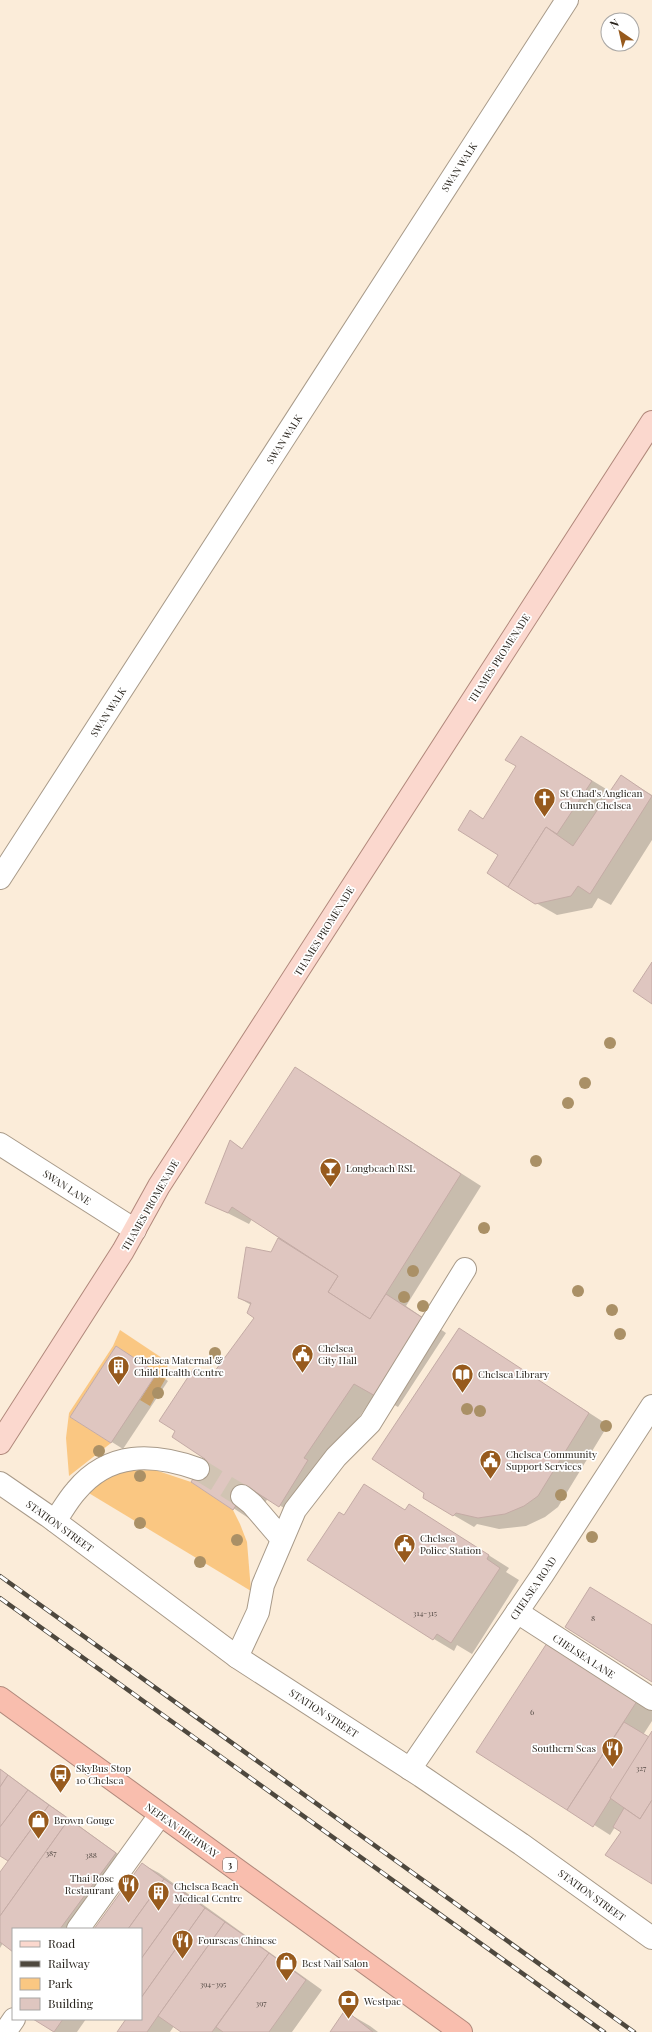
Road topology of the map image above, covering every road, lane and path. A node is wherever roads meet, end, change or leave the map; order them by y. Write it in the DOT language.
graph roads {
  1 [pos="567,0"];
  2 [pos="652,422"];
  3 [pos="0,878"];
  4 [pos="0,1144"];
  5 [pos="135,1230"];
  6 [pos="465,1269"];
  7 [pos="652,1406"];
  8 [pos="0,1443"];
  9 [pos="198,1469"];
  10 [pos="0,1483"];
  11 [pos="242,1496"];
  12 [pos="55,1521"];
  13 [pos="282,1539"];
  14 [pos="517,1612"];
  15 [pos="237,1657"];
  16 [pos="0,1698"];
  17 [pos="652,1699"];
  18 [pos="410,1769"];
  19 [pos="160,1815"];
  20 [pos="79,1928"];
  21 [pos="652,1938"];
  22 [pos="460,2032"];
  1 -- 3 [label="street, SWAN WALK"];
  2 -- 5 [label="main road, THAMES PROMENADE"];
  4 -- 5 [label="street, SWAN LANE"];
  5 -- 8 [label="main road, THAMES PROMENADE"];
  6 -- 13 [label="street"];
  7 -- 14 [label="street, CHELSEA ROAD"];
  9 -- 12 [label="street"];
  10 -- 12 [label="street, STATION STREET"];
  11 -- 13 [label="street"];
  12 -- 15 [label="street, STATION STREET"];
  13 -- 15 [label="street"];
  14 -- 17 [label="street, CHELSEA LANE"];
  14 -- 18 [label="street, CHELSEA ROAD"];
  15 -- 18 [label="street, STATION STREET"];
  16 -- 19 [label="highway, NEPEAN HIGHWAY / 3"];
  18 -- 21 [label="street, STATION STREET"];
  19 -- 20 [label="street"];
  19 -- 22 [label="highway, NEPEAN HIGHWAY / 3"];
}
